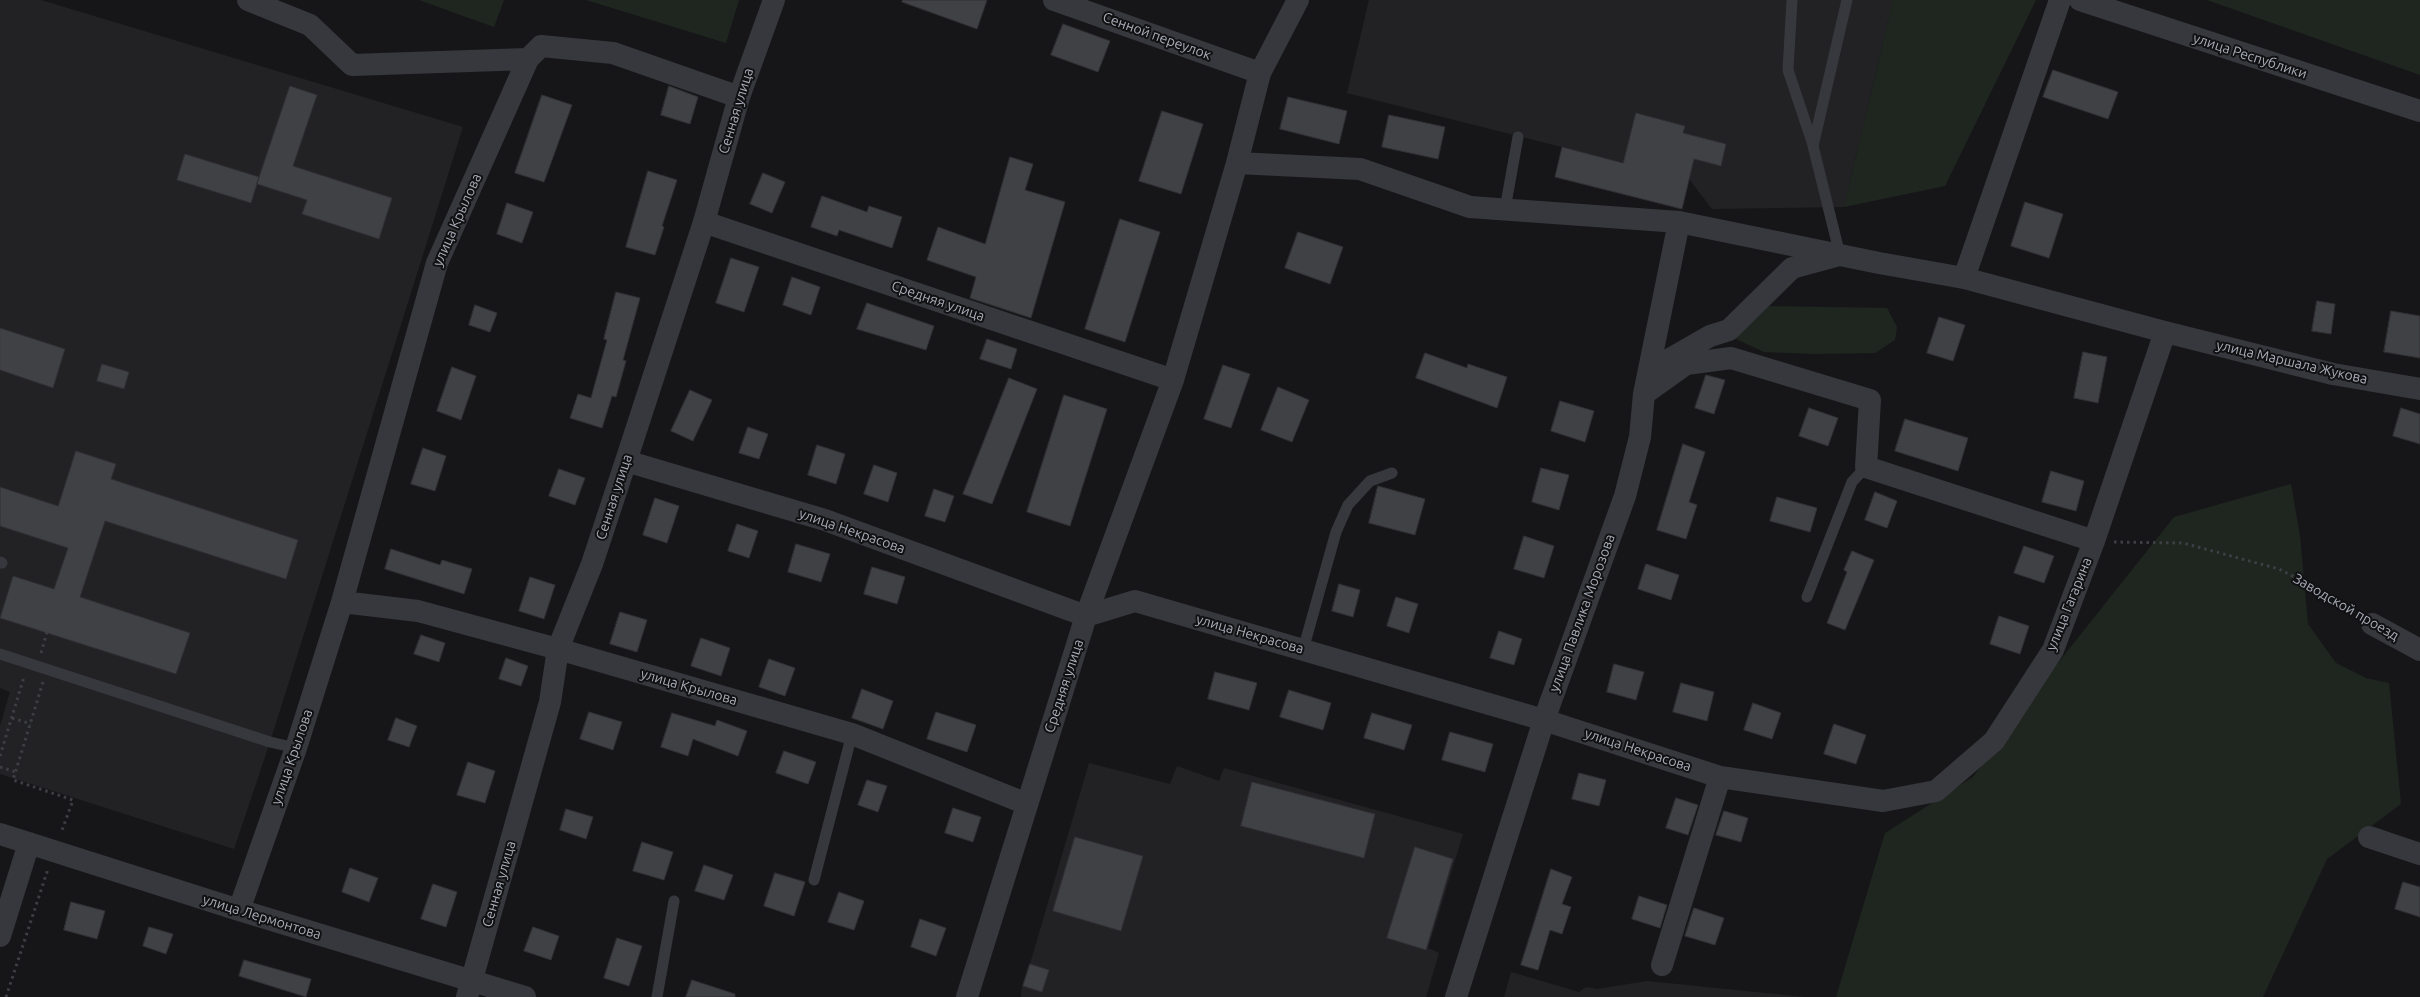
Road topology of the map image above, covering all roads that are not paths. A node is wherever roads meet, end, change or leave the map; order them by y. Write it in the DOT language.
graph roads {
  1 [pos="248,0"];
  2 [pos="774,0"];
  3 [pos="1054,0"];
  4 [pos="1298,0"];
  5 [pos="1792,0"];
  6 [pos="1847,0"];
  7 [pos="2060,0"];
  8 [pos="2080,0"];
  9 [pos="528,59"];
  10 [pos="1260,73"];
  11 [pos="739,97"];
  12 [pos="2420,111"];
  13 [pos="1518,137"];
  14 [pos="1814,146"];
  15 [pos="1237,163"];
  16 [pos="1505,209"];
  17 [pos="704,222"];
  18 [pos="1679,222"];
  19 [pos="1840,255"];
  20 [pos="1964,278"];
  21 [pos="2165,332"];
  22 [pos="1173,380"];
  23 [pos="2420,389"];
  24 [pos="1644,394"];
  25 [pos="626,461"];
  26 [pos="1866,467"];
  27 [pos="1392,473"];
  28 [pos="2094,541"];
  29 [pos="1807,597"];
  30 [pos="342,602"];
  31 [pos="1086,616"];
  32 [pos="2372,624"];
  33 [pos="558,649"];
  34 [pos="1303,650"];
  35 [pos="2420,650"];
  36 [pos="0,654"];
  37 [pos="1544,720"];
  38 [pos="852,734"];
  39 [pos="296,748"];
  40 [pos="1720,777"];
  41 [pos="1883,801"];
  42 [pos="1027,804"];
  43 [pos="0,834"];
  44 [pos="2369,837"];
  45 [pos="29,843"];
  46 [pos="2420,854"];
  47 [pos="814,880"];
  48 [pos="674,901"];
  49 [pos="239,910"];
  50 [pos="0,936"];
  51 [pos="1662,965"];
  52 [pos="470,989"];
  53 [pos="525,997"];
  54 [pos="657,997"];
  55 [pos="967,997"];
  56 [pos="1456,997"];
  1 -- 9 [label="street"];
  2 -- 11 [label="street, Сенная улица"];
  3 -- 10 [label="street, Сенной переулок"];
  4 -- 10 [label="street, Средняя улица"];
  5 -- 14 [label="lane"];
  6 -- 14 [label="lane"];
  7 -- 20 [label="street"];
  8 -- 12 [label="street, улица Республики"];
  9 -- 11 [label="street"];
  9 -- 30 [label="street, улица Крылова"];
  10 -- 15 [label="street, Средняя улица"];
  11 -- 17 [label="street, Сенная улица"];
  13 -- 16 [label="lane"];
  14 -- 19 [label="lane"];
  15 -- 16 [label="street, улица Маршала Жукова"];
  15 -- 22 [label="street, Средняя улица"];
  16 -- 18 [label="street, улица Маршала Жукова"];
  17 -- 22 [label="street, Средняя улица"];
  17 -- 25 [label="street, Сенная улица"];
  18 -- 19 [label="street, улица Маршала Жукова"];
  18 -- 24 [label="street, улица Павлика Морозова"];
  19 -- 20 [label="street, улица Маршала Жукова"];
  19 -- 24 [label="street"];
  20 -- 21 [label="street, улица Маршала Жукова"];
  21 -- 23 [label="street, улица Маршала Жукова"];
  21 -- 28 [label="street, улица Гагарина"];
  22 -- 31 [label="street, Средняя улица"];
  24 -- 26 [label="street"];
  24 -- 37 [label="street, улица Павлика Морозова"];
  25 -- 31 [label="street, улица Некрасова"];
  25 -- 33 [label="street, Сенная улица"];
  26 -- 28 [label="street"];
  26 -- 29 [label="lane"];
  27 -- 34 [label="lane"];
  28 -- 41 [label="street, улица Гагарина"];
  30 -- 33 [label="street, улица Крылова"];
  30 -- 39 [label="street, улица Крылова"];
  31 -- 34 [label="street, улица Некрасова"];
  31 -- 42 [label="street, Средняя улица"];
  32 -- 35 [label="street, Заводской проезд"];
  33 -- 38 [label="street, улица Крылова"];
  33 -- 52 [label="street, Сенная улица"];
  34 -- 37 [label="street, улица Некрасова"];
  36 -- 39 [label="lane"];
  37 -- 40 [label="street, улица Некрасова"];
  37 -- 56 [label="street, улица Павлика Морозова"];
  38 -- 42 [label="street, улица Крылова"];
  38 -- 47 [label="lane"];
  39 -- 49 [label="street, улица Крылова"];
  40 -- 41 [label="street, улица Некрасова"];
  40 -- 51 [label="street"];
  42 -- 55 [label="street, Средняя улица"];
  43 -- 45 [label="street, улица Лермонтова"];
  44 -- 46 [label="street"];
  45 -- 49 [label="street, улица Лермонтова"];
  45 -- 50 [label="street"];
  48 -- 54 [label="lane"];
  49 -- 52 [label="street, улица Лермонтова"];
  52 -- 53 [label="street, улица Лермонтова"];
}
